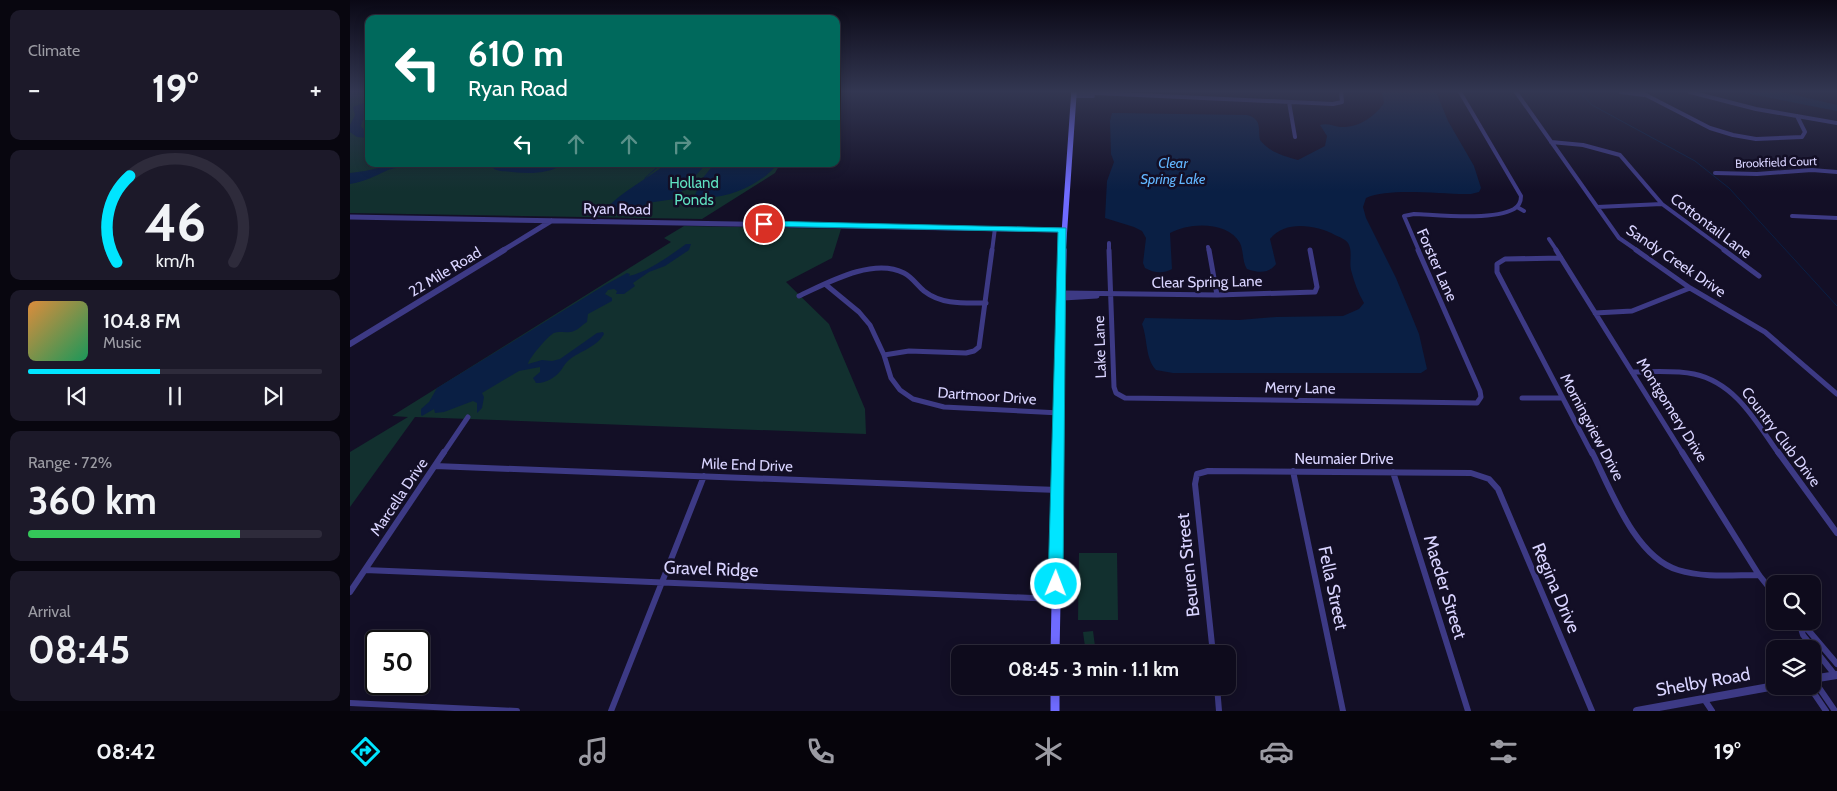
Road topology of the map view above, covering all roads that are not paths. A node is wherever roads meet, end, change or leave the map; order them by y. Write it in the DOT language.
graph roads {
  1 [pos="1071,125"];
  2 [pos="1292,125"];
  3 [pos="1479,125"];
  4 [pos="1539,125"];
  5 [pos="1705,125"];
  6 [pos="1802,125"];
  7 [pos="1294,137"];
  8 [pos="1551,142"];
  9 [pos="1837,172"];
  10 [pos="1715,173"];
  11 [pos="1662,204"];
  12 [pos="1517,207"];
  13 [pos="1597,207"];
  14 [pos="1524,211"];
  15 [pos="1792,216"];
  16 [pos="350,217"];
  17 [pos="1837,218"];
  18 [pos="552,221"];
  19 [pos="995,228"];
  20 [pos="1063,230"];
  21 [pos="1549,239"];
  22 [pos="1109,243"];
  23 [pos="1208,247"];
  24 [pos="1310,250"];
  25 [pos="1561,258"];
  26 [pos="1759,276"];
  27 [pos="825,284"];
  28 [pos="1690,288"];
  29 [pos="1111,295"];
  30 [pos="799,296"];
  31 [pos="1063,296"];
  32 [pos="1217,296"];
  33 [pos="986,303"];
  34 [pos="1595,312"];
  35 [pos="350,344"];
  36 [pos="884,355"];
  37 [pos="1632,372"];
  38 [pos="1837,394"];
  39 [pos="1120,396"];
  40 [pos="1522,398"];
  41 [pos="1562,398"];
  42 [pos="1480,401"];
  43 [pos="1060,413"];
  44 [pos="468,417"];
  45 [pos="435,466"];
  46 [pos="1293,471"];
  47 [pos="1393,472"];
  48 [pos="1197,474"];
  49 [pos="704,476"];
  50 [pos="1491,478"];
  51 [pos="1058,490"];
  52 [pos="1837,533"];
  53 [pos="365,570"];
  54 [pos="1759,575"];
  55 [pos="660,582"];
  56 [pos="1766,583"];
  57 [pos="350,592"];
  58 [pos="1055,599"];
  59 [pos="1801,630"];
  60 [pos="1808,630"];
  61 [pos="1055,645"];
  62 [pos="1212,645"];
  63 [pos="1837,664"];
  64 [pos="1836,675"];
  65 [pos="1821,678"];
  66 [pos="1766,688"];
  67 [pos="1821,691"];
  68 [pos="1055,695"];
  69 [pos="1218,695"];
  70 [pos="1815,695"];
  71 [pos="1704,698"];
  72 [pos="350,703"];
  73 [pos="516,711"];
  74 [pos="611,711"];
  75 [pos="1055,711"];
  76 [pos="1219,711"];
  77 [pos="1343,711"];
  78 [pos="1468,711"];
  79 [pos="1592,711"];
  80 [pos="1637,711"];
  81 [pos="1712,711"];
  82 [pos="1826,711"];
  83 [pos="1835,711"];
  1 -- 20 [label="main road"];
  2 -- 7 [label="street"];
  3 -- 12 [label="street"];
  4 -- 8 [label="street, Sandy Creek Drive"];
  5 -- 6 [label="street"];
  8 -- 11 [label="street, Cottontail Lane"];
  8 -- 13 [label="street, Sandy Creek Drive"];
  9 -- 10 [label="street, Brookfield Court"];
  11 -- 13 [label="street"];
  11 -- 26 [label="street, Cottontail Lane"];
  12 -- 14 [label="street"];
  12 -- 42 [label="street, Forster Lane"];
  13 -- 28 [label="street, Sandy Creek Drive"];
  15 -- 17 [label="street"];
  16 -- 18 [label="street, Ryan Road"];
  18 -- 19 [label="street, Ryan Road"];
  18 -- 35 [label="street, 22 Mile Road"];
  19 -- 20 [label="street, Ryan Road"];
  19 -- 33 [label="street"];
  20 -- 31 [label="main road"];
  21 -- 25 [label="street, Montgomery Drive"];
  22 -- 29 [label="street, Lake Lane"];
  23 -- 32 [label="street"];
  24 -- 32 [label="street, Clear Spring Lane"];
  25 -- 34 [label="street, Montgomery Drive"];
  25 -- 41 [label="street, Morningview Drive"];
  27 -- 30 [label="street"];
  27 -- 33 [label="street"];
  27 -- 36 [label="street, Dartmoor Drive"];
  28 -- 34 [label="street"];
  28 -- 38 [label="street, Sandy Creek Drive"];
  29 -- 31 [label="street, Clear Spring Lane"];
  29 -- 32 [label="street, Clear Spring Lane"];
  29 -- 39 [label="street, Lake Lane"];
  31 -- 43 [label="main road"];
  33 -- 36 [label="street"];
  34 -- 37 [label="street, Montgomery Drive"];
  36 -- 43 [label="street, Dartmoor Drive"];
  37 -- 52 [label="street, Country Club Drive"];
  37 -- 54 [label="street, Montgomery Drive"];
  39 -- 42 [label="street, Merry Lane"];
  40 -- 41 [label="street"];
  41 -- 54 [label="street, Morningview Drive"];
  43 -- 51 [label="main road"];
  44 -- 45 [label="street, Marcella Drive"];
  45 -- 49 [label="street, Mile End Drive"];
  45 -- 53 [label="street, Marcella Drive"];
  46 -- 47 [label="street, Neumaier Drive"];
  46 -- 48 [label="street, Neumaier Drive"];
  46 -- 77 [label="street, Fella Street"];
  47 -- 50 [label="street, Neumaier Drive"];
  47 -- 78 [label="street, Maeder Street"];
  48 -- 62 [label="street, Beuren Street"];
  49 -- 51 [label="street, Mile End Drive"];
  49 -- 55 [label="street"];
  50 -- 79 [label="street, Regina Drive"];
  51 -- 58 [label="main road"];
  53 -- 55 [label="street, Gravel Ridge"];
  53 -- 57 [label="street, Marcella Drive"];
  54 -- 56 [label="street, Montgomery Drive"];
  55 -- 58 [label="street, Gravel Ridge"];
  55 -- 74 [label="street"];
  58 -- 61 [label="main road"];
  59 -- 64 [label="street"];
  60 -- 63 [label="street"];
  64 -- 65 [label="street"];
  66 -- 71 [label="street, Shelby Road"];
  67 -- 83 [label="street"];
  68 -- 75 [label="main road"];
  69 -- 76 [label="street"];
  70 -- 82 [label="street"];
  71 -- 80 [label="street, Shelby Road"];
  71 -- 81 [label="street"];
  72 -- 73 [label="street"];
}
